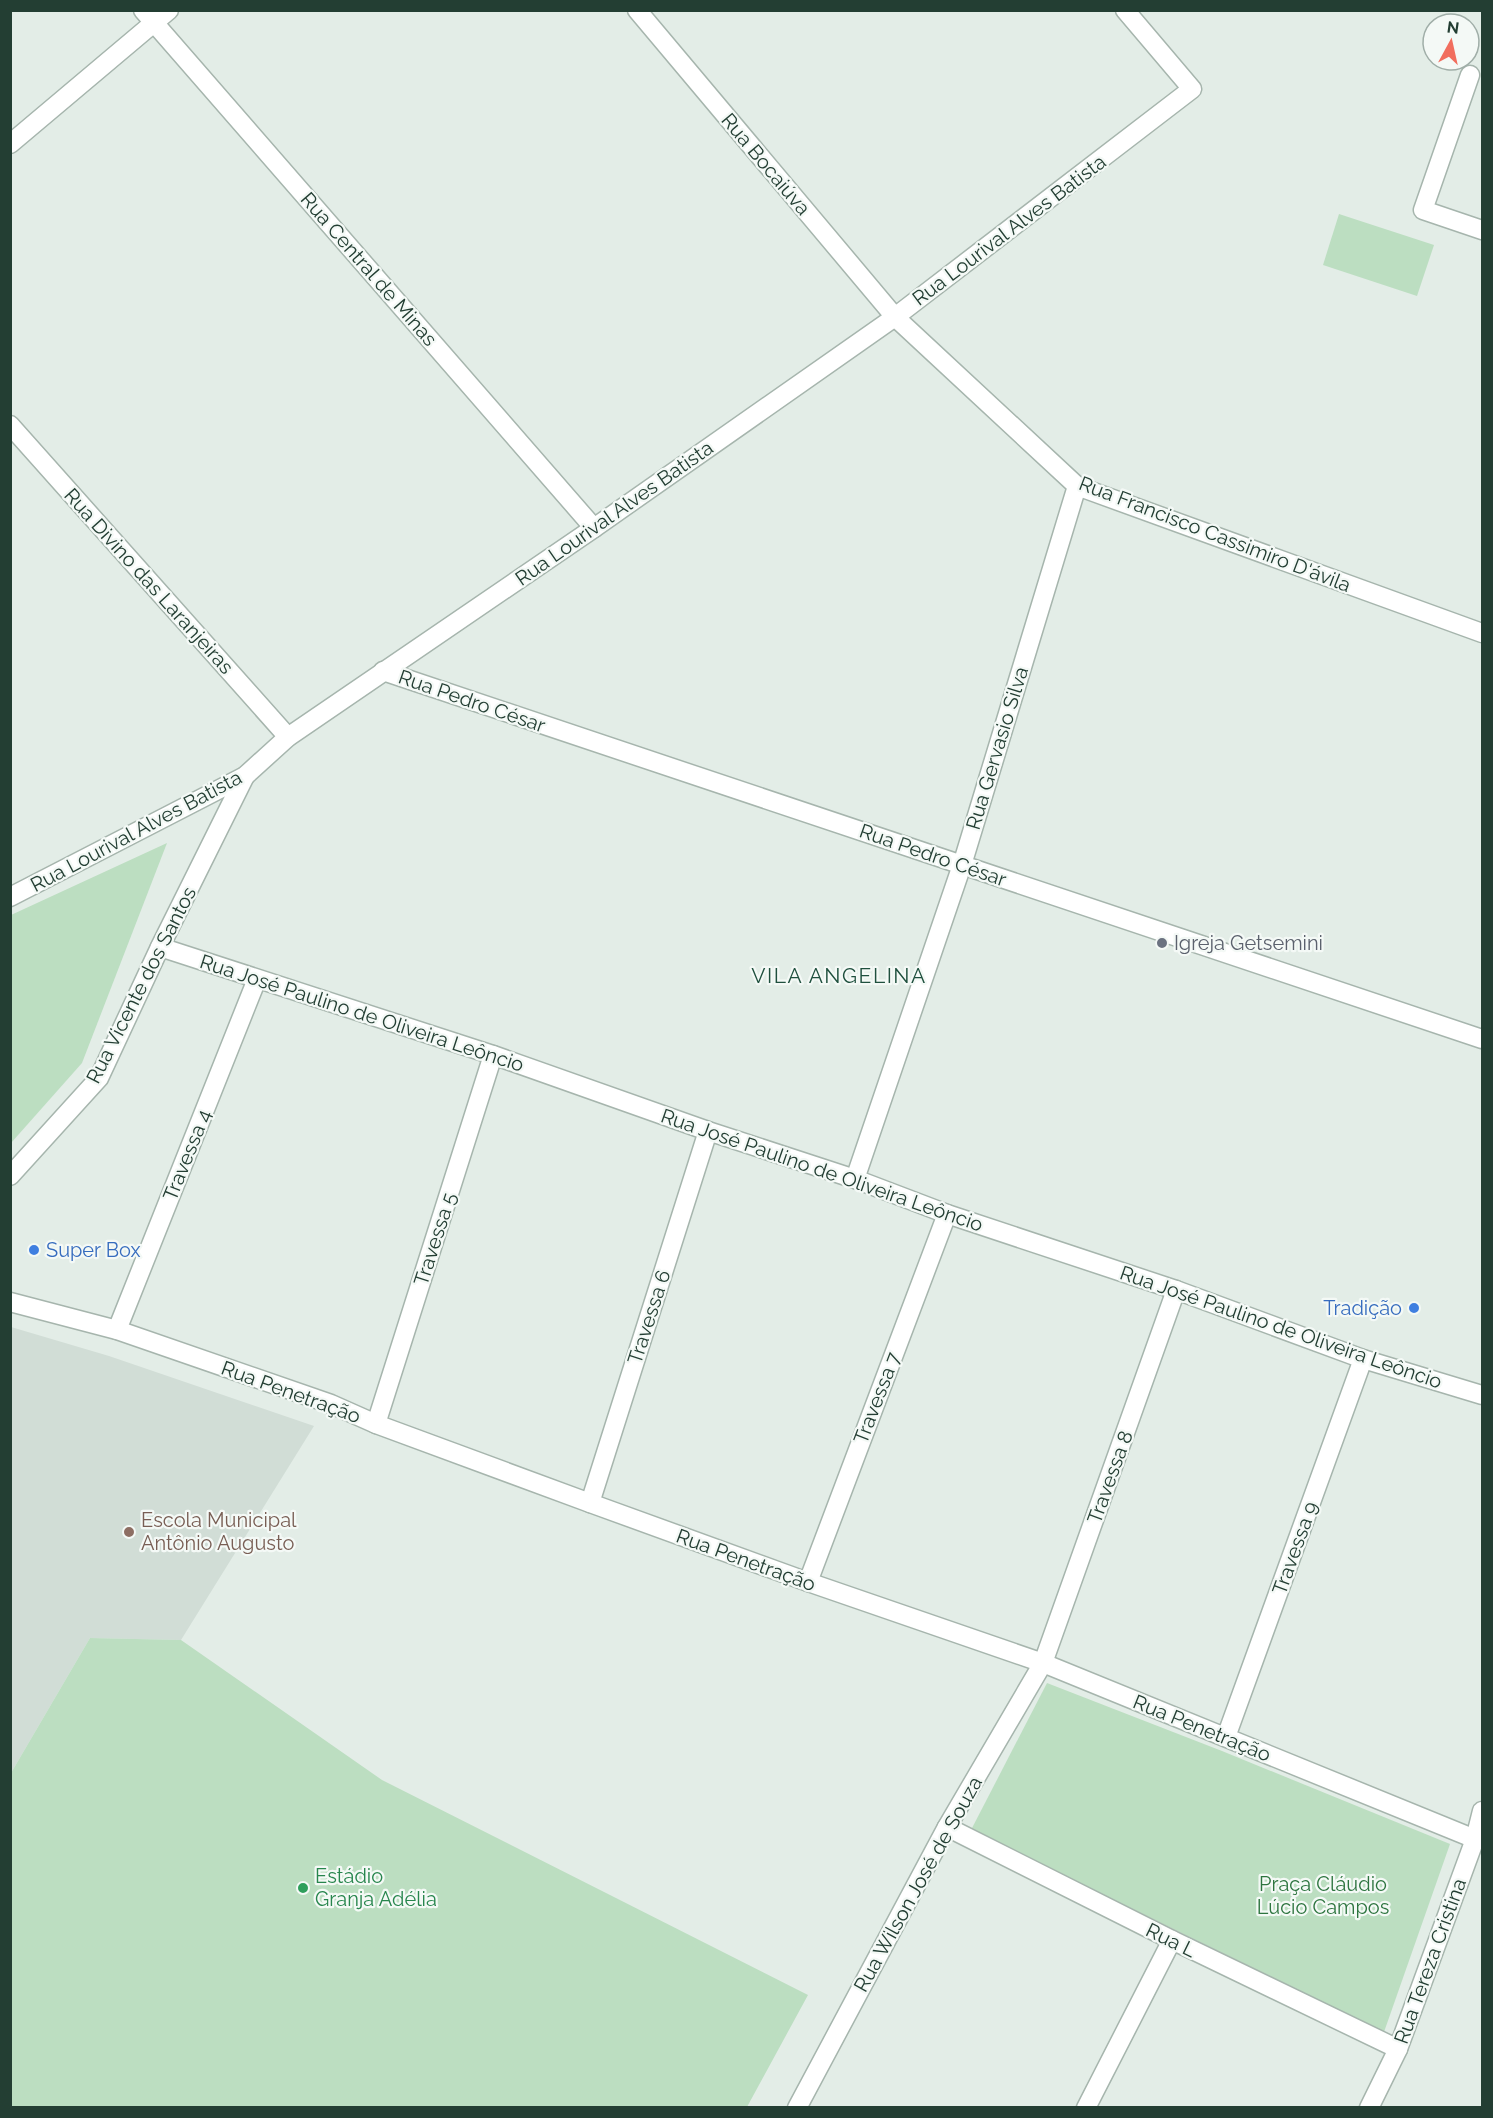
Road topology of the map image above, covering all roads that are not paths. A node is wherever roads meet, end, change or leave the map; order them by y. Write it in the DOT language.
graph roads {
  1 [pos="169,10"];
  2 [pos="637,10"];
  3 [pos="1125,10"];
  4 [pos="149,17"];
  5 [pos="1470,75"];
  6 [pos="10,144"];
  7 [pos="1482,230"];
  8 [pos="896,317"];
  9 [pos="10,425"];
  10 [pos="1077,486"];
  11 [pos="594,528"];
  12 [pos="1482,633"];
  13 [pos="383,671"];
  14 [pos="288,737"];
  15 [pos="245,776"];
  16 [pos="962,865"];
  17 [pos="10,897"];
  18 [pos="160,947"];
  19 [pos="257,980"];
  20 [pos="1482,1039"];
  21 [pos="493,1055"];
  22 [pos="708,1131"];
  23 [pos="10,1176"];
  24 [pos="855,1179"];
  25 [pos="947,1214"];
  26 [pos="1176,1290"];
  27 [pos="10,1302"];
  28 [pos="117,1330"];
  29 [pos="1363,1359"];
  30 [pos="1482,1395"];
  31 [pos="376,1424"];
  32 [pos="590,1503"];
  33 [pos="808,1582"];
  34 [pos="1043,1664"];
  35 [pos="1226,1737"];
  36 [pos="1482,1811"];
  37 [pos="946,1827"];
  38 [pos="1475,1839"];
  39 [pos="1172,1940"];
  40 [pos="1398,2049"];
  41 [pos="797,2108"];
  42 [pos="1086,2108"];
  43 [pos="1369,2108"];
  1 -- 4 [label="street"];
  2 -- 8 [label="street, Rua Bocaiúva"];
  3 -- 8 [label="street, Rua Lourival Alves Batista"];
  4 -- 6 [label="street"];
  4 -- 11 [label="street, Rua Central de Minas"];
  5 -- 7 [label="street"];
  8 -- 10 [label="street, Rua Francisco Cassimiro D'ávila"];
  8 -- 11 [label="street, Rua Lourival Alves Batista"];
  9 -- 14 [label="street, Rua Divino das Laranjeiras"];
  10 -- 12 [label="street, Rua Francisco Cassimiro D'ávila"];
  10 -- 16 [label="street, Rua Gervasio Silva"];
  11 -- 13 [label="street, Rua Lourival Alves Batista"];
  13 -- 14 [label="street, Rua Lourival Alves Batista"];
  13 -- 16 [label="street, Rua Pedro César"];
  14 -- 15 [label="street, Rua Lourival Alves Batista"];
  15 -- 17 [label="street, Rua Lourival Alves Batista"];
  15 -- 18 [label="street, Rua Vicente dos Santos"];
  16 -- 20 [label="street, Rua Pedro César"];
  16 -- 24 [label="street, Rua Gervasio Silva"];
  18 -- 19 [label="street, Rua José Paulino de Oliveira Leôncio"];
  18 -- 23 [label="street, Rua Vicente dos Santos"];
  19 -- 21 [label="street, Rua José Paulino de Oliveira Leôncio"];
  19 -- 28 [label="street, Travessa 4"];
  21 -- 22 [label="street, Rua José Paulino de Oliveira Leôncio"];
  21 -- 31 [label="street, Travessa 5"];
  22 -- 24 [label="street, Rua José Paulino de Oliveira Leôncio"];
  22 -- 32 [label="street, Travessa 6"];
  24 -- 25 [label="street, Rua José Paulino de Oliveira Leôncio"];
  25 -- 26 [label="street, Rua José Paulino de Oliveira Leôncio"];
  25 -- 33 [label="street, Travessa 7"];
  26 -- 29 [label="street, Rua José Paulino de Oliveira Leôncio"];
  26 -- 34 [label="street, Travessa 8"];
  27 -- 28 [label="street, Rua Penetração"];
  28 -- 31 [label="street, Rua Penetração"];
  29 -- 30 [label="street, Rua José Paulino de Oliveira Leôncio"];
  29 -- 35 [label="street, Travessa 9"];
  31 -- 32 [label="street, Rua Penetração"];
  32 -- 33 [label="street, Rua Penetração"];
  33 -- 34 [label="street, Rua Penetração"];
  34 -- 35 [label="street, Rua Penetração"];
  34 -- 37 [label="street, Rua Wilson José de Souza"];
  35 -- 38 [label="street, Rua Penetração"];
  36 -- 38 [label="street, Rua Tereza Cristina"];
  37 -- 39 [label="street, Rua L"];
  37 -- 41 [label="street, Rua Wilson José de Souza"];
  38 -- 40 [label="street, Rua Tereza Cristina"];
  39 -- 40 [label="street, Rua L"];
  39 -- 42 [label="street"];
  40 -- 43 [label="street, Rua Tereza Cristina"];
}
